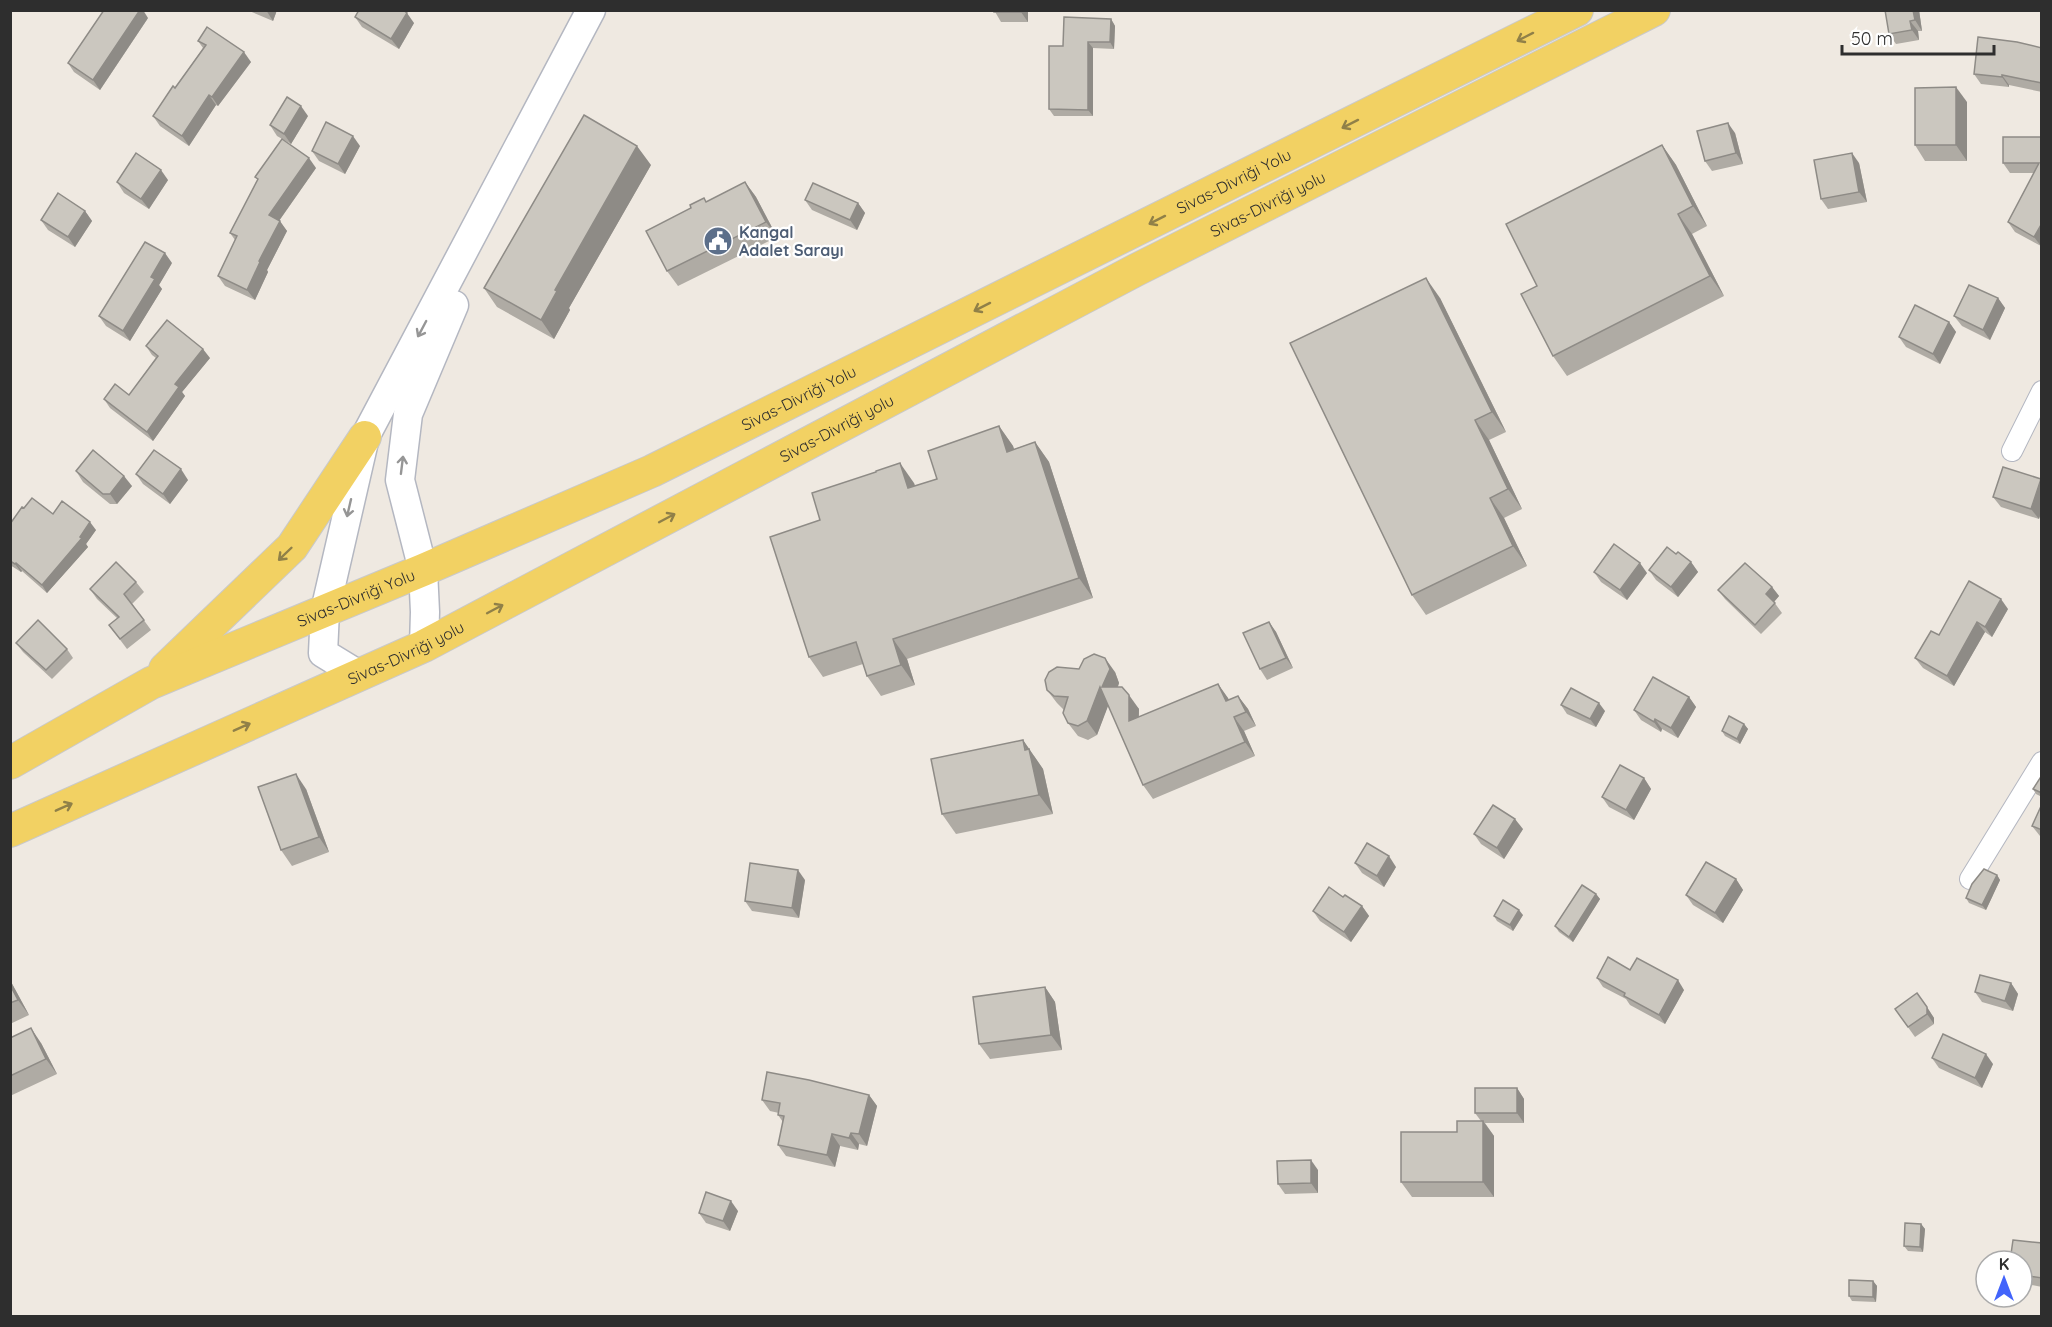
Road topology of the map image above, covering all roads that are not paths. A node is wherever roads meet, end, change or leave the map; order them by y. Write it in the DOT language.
graph roads {
  1 [pos="591,10"];
  2 [pos="1577,10"];
  3 [pos="1654,10"];
  4 [pos="529,129"];
  5 [pos="2042,391"];
  6 [pos="365,437"];
  7 [pos="2012,451"];
  8 [pos="423,570"];
  9 [pos="325,610"];
  10 [pos="424,646"];
  11 [pos="359,675"];
  12 [pos="151,682"];
  13 [pos="2042,762"];
  14 [pos="10,763"];
  15 [pos="10,831"];
  16 [pos="1970,879"];
  1 -- 4 [label="street"];
  2 -- 8 [label="main road, Sivas-Divriği Yolu, one-way"];
  10 -- 3 [label="main road, Sivas-Divriği yolu, one-way"];
  4 -- 6 [label="street, one-way"];
  8 -- 4 [label="street, one-way"];
  5 -- 7 [label="street"];
  6 -- 9 [label="street, one-way"];
  6 -- 12 [label="main road, one-way"];
  8 -- 9 [label="main road, Sivas-Divriği Yolu"];
  8 -- 10 [label="street"];
  9 -- 11 [label="street"];
  9 -- 12 [label="main road, Sivas-Divriği Yolu"];
  10 -- 11 [label="main road, Sivas-Divriği yolu"];
  15 -- 11 [label="main road, Sivas-Divriği yolu, one-way"];
  12 -- 14 [label="main road, Sivas-Divriği Yolu"];
  13 -- 16 [label="street"];
}
